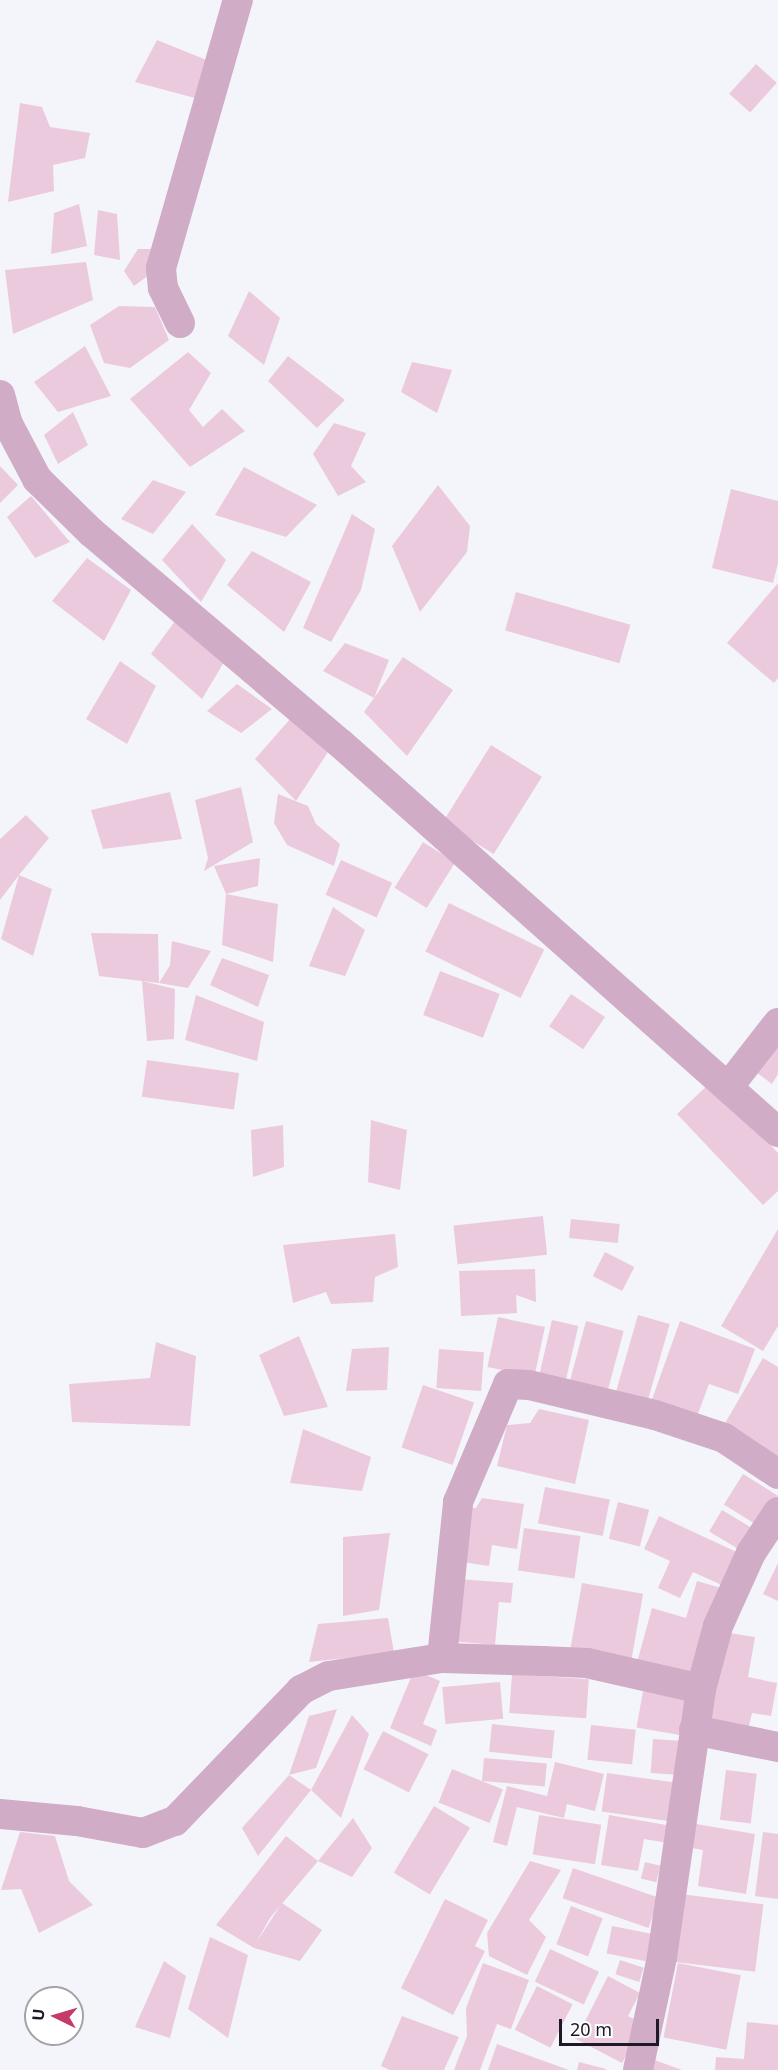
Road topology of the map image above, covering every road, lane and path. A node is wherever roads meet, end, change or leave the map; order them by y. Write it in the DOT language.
graph roads {
  1 [pos="238,0"];
  2 [pos="180,323"];
  3 [pos="0,395"];
  4 [pos="778,1023"];
  5 [pos="729,1086"];
  6 [pos="778,1132"];
  7 [pos="778,1474"];
  8 [pos="778,1512"];
  9 [pos="442,1658"];
  10 [pos="701,1689"];
  11 [pos="694,1730"];
  12 [pos="778,1747"];
  13 [pos="0,1814"];
  14 [pos="638,2070"];
  1 -- 2 [label="street"];
  3 -- 5 [label="street"];
  4 -- 5 [label="street"];
  5 -- 6 [label="street"];
  7 -- 9 [label="street"];
  8 -- 10 [label="street"];
  9 -- 10 [label="street"];
  9 -- 13 [label="street"];
  10 -- 11 [label="street"];
  11 -- 12 [label="street"];
  11 -- 14 [label="street"];
}
